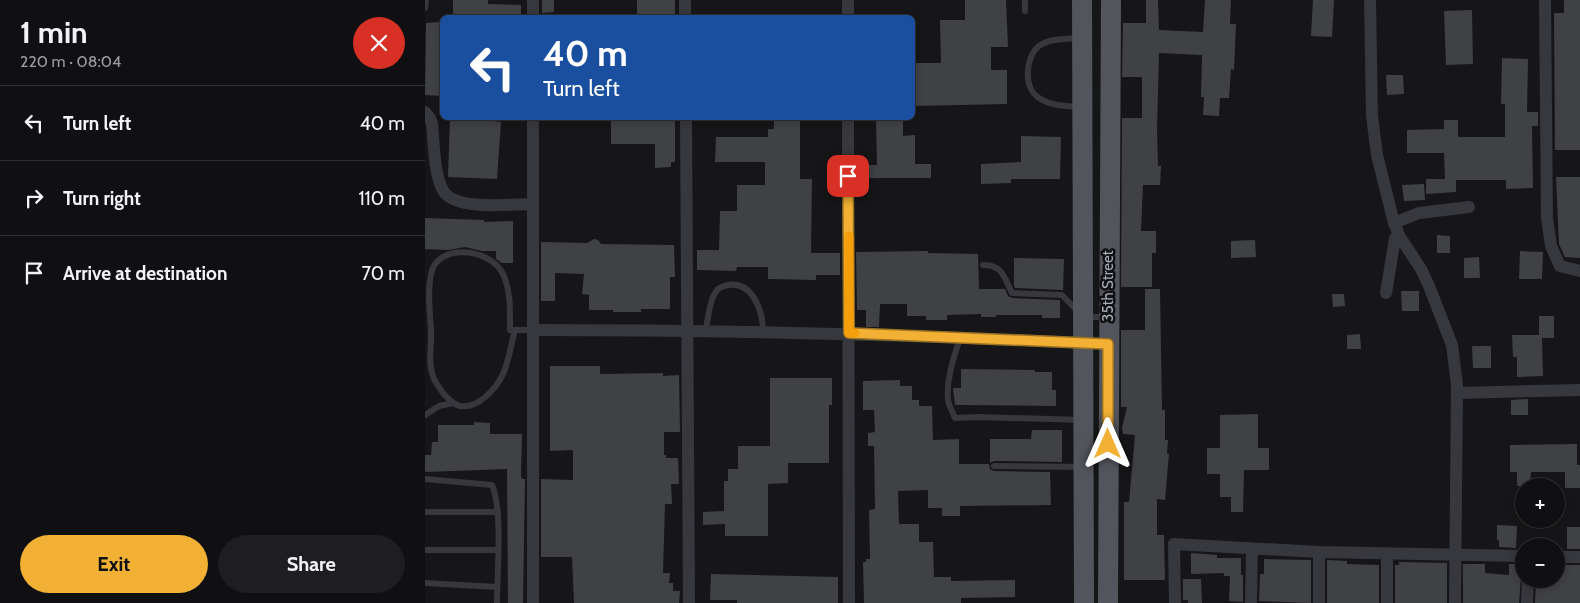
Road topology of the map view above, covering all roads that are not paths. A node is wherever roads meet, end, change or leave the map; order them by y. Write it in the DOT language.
graph roads {
  1 [pos="426,0"];
  2 [pos="533,0"];
  3 [pos="685,0"];
  4 [pos="848,0"];
  5 [pos="1025,0"];
  6 [pos="1081,0"];
  7 [pos="1111,0"];
  8 [pos="1369,0"];
  9 [pos="1545,0"];
  10 [pos="425,8"];
  11 [pos="1025,10"];
  12 [pos="533,15"];
  13 [pos="685,15"];
  14 [pos="848,15"];
  15 [pos="1082,38"];
  16 [pos="1082,107"];
  17 [pos="425,112"];
  18 [pos="533,120"];
  19 [pos="686,120"];
  20 [pos="848,120"];
  21 [pos="532,204"];
  22 [pos="1469,207"];
  23 [pos="1394,223"];
  24 [pos="1395,238"];
  25 [pos="983,265"];
  26 [pos="1580,271"];
  27 [pos="1386,293"];
  28 [pos="1083,317"];
  29 [pos="1108,317"];
  30 [pos="515,330"];
  31 [pos="532,330"];
  32 [pos="688,330"];
  33 [pos="706,330"];
  34 [pos="763,331"];
  35 [pos="849,333"];
  36 [pos="960,338"];
  37 [pos="1083,343"];
  38 [pos="1108,344"];
  39 [pos="1580,390"];
  40 [pos="1457,392"];
  41 [pos="453,403"];
  42 [pos="425,415"];
  43 [pos="1083,420"];
  44 [pos="994,466"];
  45 [pos="1083,468"];
  46 [pos="425,479"];
  47 [pos="425,512"];
  48 [pos="497,512"];
  49 [pos="1252,549"];
  50 [pos="425,550"];
  51 [pos="497,550"];
  52 [pos="1319,552"];
  53 [pos="1387,554"];
  54 [pos="1456,554"];
  55 [pos="1515,556"];
  56 [pos="1565,557"];
  57 [pos="1580,558"];
  58 [pos="425,583"];
  59 [pos="497,587"];
  60 [pos="1528,588"];
  61 [pos="497,603"];
  62 [pos="533,603"];
  63 [pos="689,603"];
  64 [pos="849,603"];
  65 [pos="1084,603"];
  66 [pos="1108,603"];
  67 [pos="1175,603"];
  68 [pos="1251,603"];
  69 [pos="1319,603"];
  70 [pos="1387,603"];
  71 [pos="1455,603"];
  72 [pos="1527,603"];
  1 -- 10 [label="lane"];
  2 -- 12 [label="street"];
  3 -- 13 [label="street"];
  4 -- 14 [label="street"];
  5 -- 11 [label="lane"];
  6 -- 15 [label="main road, 35th Street"];
  7 -- 29 [label="main road, 35th Street"];
  8 -- 23 [label="street"];
  9 -- 26 [label="street"];
  15 -- 16 [label="main road, 35th Street"];
  15 -- 16 [label="lane"];
  16 -- 28 [label="main road, 35th Street"];
  17 -- 21 [label="street"];
  18 -- 21 [label="street"];
  19 -- 32 [label="street"];
  20 -- 35 [label="street"];
  21 -- 31 [label="street"];
  22 -- 23 [label="street"];
  23 -- 40 [label="street"];
  24 -- 27 [label="street"];
  25 -- 28 [label="lane"];
  28 -- 29 [label="lane"];
  28 -- 37 [label="main road, 35th Street"];
  29 -- 38 [label="main road, 35th Street"];
  30 -- 31 [label="lane"];
  30 -- 41 [label="lane"];
  30 -- 41 [label="lane"];
  31 -- 32 [label="street"];
  31 -- 62 [label="street"];
  32 -- 33 [label="street"];
  32 -- 63 [label="street"];
  33 -- 34 [label="street"];
  33 -- 34 [label="lane"];
  34 -- 35 [label="street"];
  35 -- 36 [label="street"];
  35 -- 64 [label="street"];
  36 -- 37 [label="street"];
  36 -- 43 [label="lane"];
  37 -- 38 [label="street"];
  37 -- 43 [label="main road, 35th Street"];
  38 -- 66 [label="main road, 35th Street"];
  39 -- 40 [label="street"];
  40 -- 54 [label="street"];
  41 -- 42 [label="lane"];
  43 -- 45 [label="main road, 35th Street"];
  44 -- 45 [label="lane"];
  45 -- 65 [label="main road, 35th Street"];
  46 -- 48 [label="lane"];
  47 -- 48 [label="lane"];
  48 -- 51 [label="lane"];
  49 -- 52 [label="street"];
  49 -- 67 [label="street"];
  49 -- 68 [label="street"];
  50 -- 51 [label="lane"];
  51 -- 59 [label="lane"];
  52 -- 53 [label="street"];
  52 -- 69 [label="street"];
  53 -- 54 [label="street"];
  53 -- 70 [label="street"];
  54 -- 55 [label="street"];
  54 -- 71 [label="street"];
  56 -- 57 [label="street"];
  58 -- 59 [label="lane"];
  59 -- 61 [label="lane"];
  60 -- 72 [label="street"];
}
